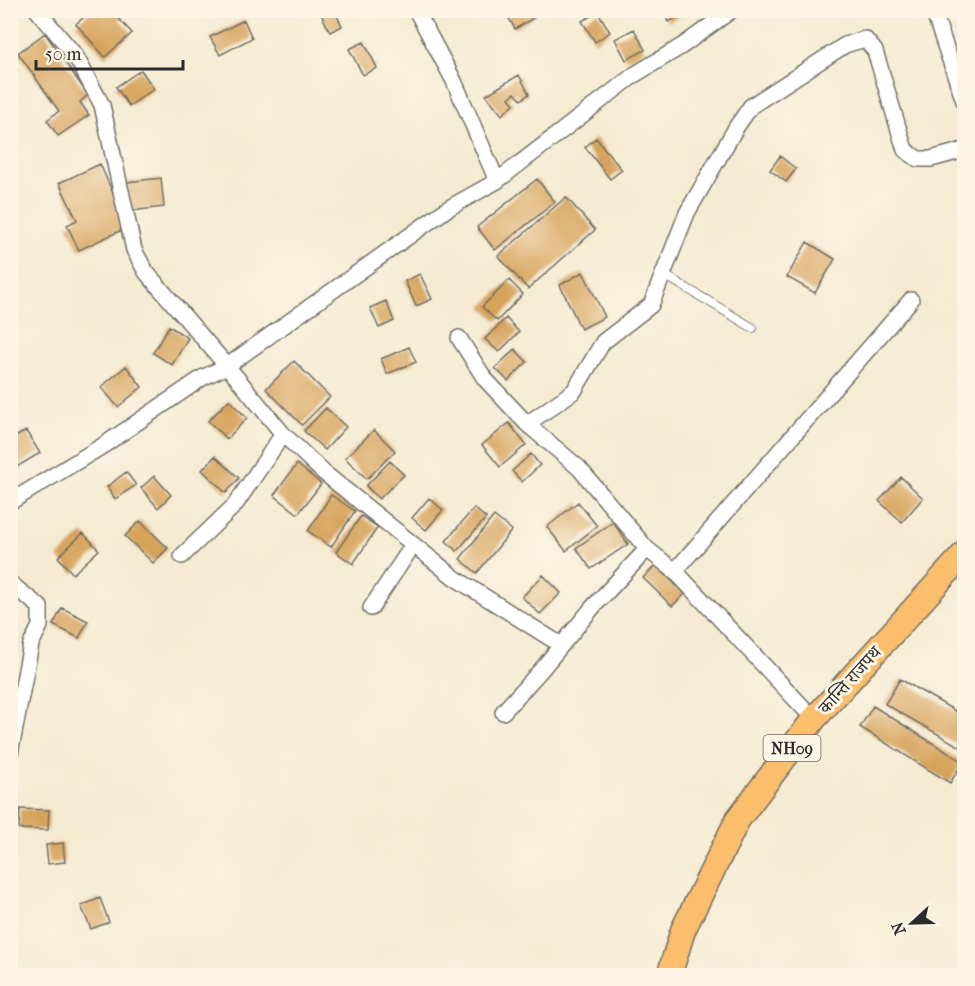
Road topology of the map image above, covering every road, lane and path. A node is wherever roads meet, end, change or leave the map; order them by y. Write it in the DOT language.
graph roads {
  1 [pos="38,10"];
  2 [pos="416,10"];
  3 [pos="732,10"];
  4 [pos="933,10"];
  5 [pos="964,101"];
  6 [pos="964,150"];
  7 [pos="497,181"];
  8 [pos="663,274"];
  9 [pos="911,300"];
  10 [pos="753,328"];
  11 [pos="459,338"];
  12 [pos="227,366"];
  13 [pos="527,424"];
  14 [pos="283,434"];
  15 [pos="10,502"];
  16 [pos="413,545"];
  17 [pos="647,549"];
  18 [pos="964,554"];
  19 [pos="182,556"];
  20 [pos="675,571"];
  21 [pos="10,583"];
  22 [pos="371,608"];
  23 [pos="561,645"];
  24 [pos="503,712"];
  25 [pos="814,719"];
  26 [pos="10,754"];
  27 [pos="669,975"];
  1 -- 12 [label="street"];
  2 -- 7 [label="street"];
  3 -- 7 [label="street"];
  4 -- 5 [label="street"];
  6 -- 8 [label="street"];
  7 -- 12 [label="street"];
  8 -- 10 [label="lane"];
  8 -- 13 [label="street"];
  9 -- 20 [label="street"];
  11 -- 13 [label="street"];
  12 -- 14 [label="street"];
  12 -- 15 [label="street"];
  13 -- 17 [label="street"];
  14 -- 16 [label="street"];
  14 -- 19 [label="street"];
  16 -- 22 [label="street"];
  16 -- 23 [label="street"];
  17 -- 20 [label="street"];
  17 -- 23 [label="street"];
  18 -- 25 [label="main road, कान्ति राजपथ / NH09"];
  20 -- 25 [label="street"];
  21 -- 26 [label="street"];
  23 -- 24 [label="street"];
  25 -- 27 [label="main road, कान्ति राजपथ / NH09"];
}
